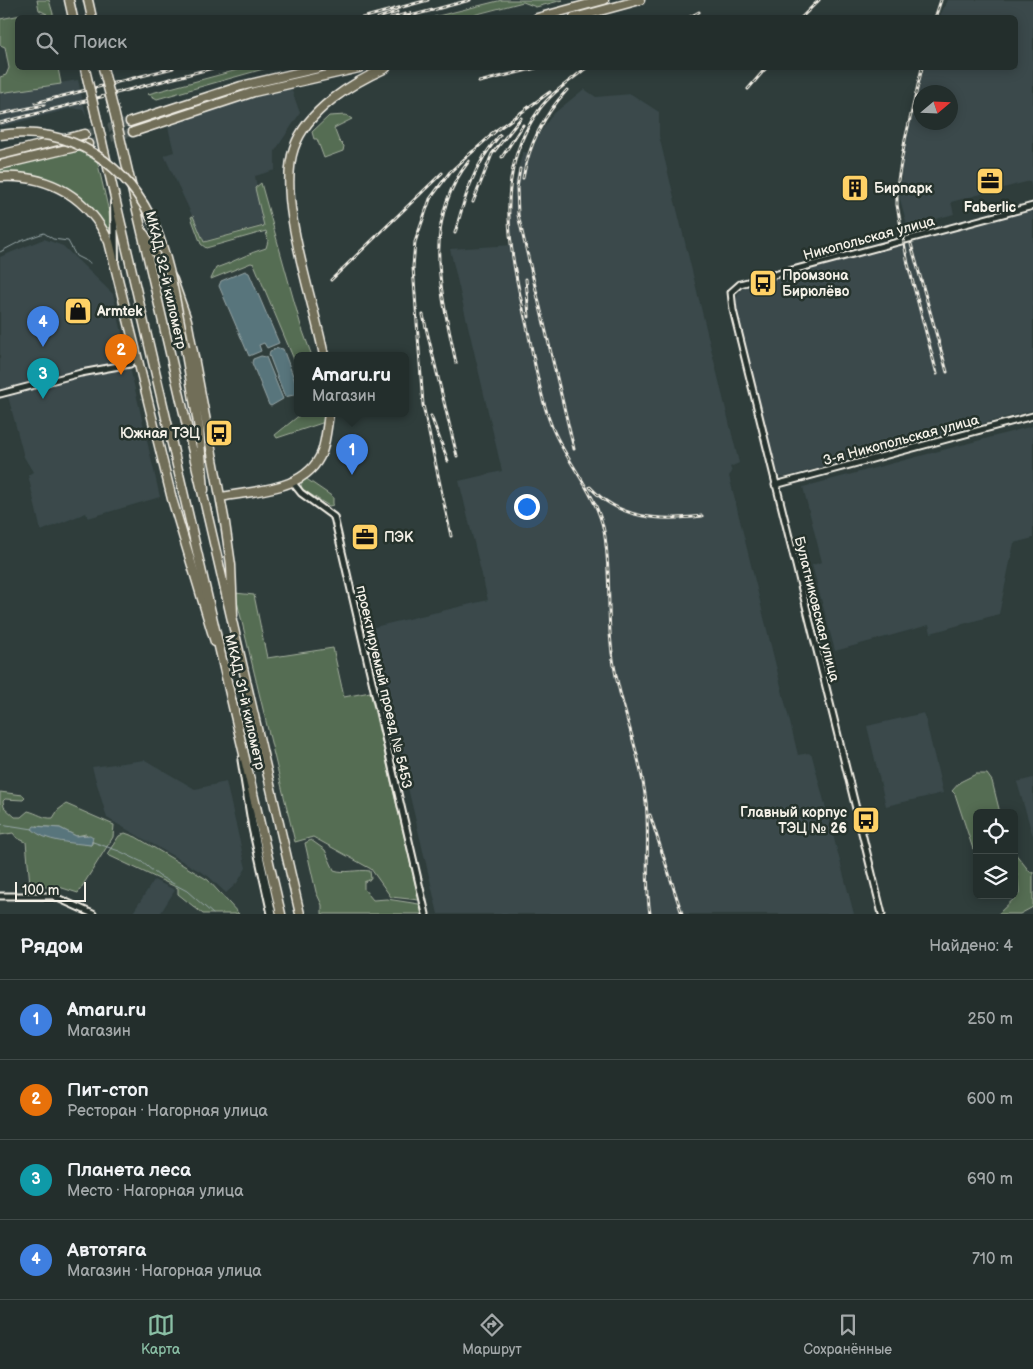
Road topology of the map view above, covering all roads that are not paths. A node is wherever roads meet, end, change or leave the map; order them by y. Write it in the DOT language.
graph roads {
  1 [pos="69,0"];
  2 [pos="88,0"];
  3 [pos="604,0"];
  4 [pos="640,0"];
  5 [pos="72,15"];
  6 [pos="91,15"];
  7 [pos="548,15"];
  8 [pos="585,15"];
  9 [pos="84,70"];
  10 [pos="104,70"];
  11 [pos="309,70"];
  12 [pos="350,70"];
  13 [pos="382,70"];
  14 [pos="130,122"];
  15 [pos="133,132"];
  16 [pos="85,134"];
  17 [pos="0,135"];
  18 [pos="88,144"];
  19 [pos="0,155"];
  20 [pos="0,165"];
  21 [pos="0,177"];
  22 [pos="114,191"];
  23 [pos="1033,206"];
  24 [pos="140,224"];
  25 [pos="116,261"];
  26 [pos="733,310"];
  27 [pos="323,352"];
  28 [pos="137,355"];
  29 [pos="124,366"];
  30 [pos="142,376"];
  31 [pos="0,394"];
  32 [pos="1033,416"];
  33 [pos="328,417"];
  34 [pos="293,482"];
  35 [pos="775,485"];
  36 [pos="221,497"];
  37 [pos="204,498"];
  38 [pos="233,626"];
  39 [pos="232,703"];
  40 [pos="240,734"];
  41 [pos="0,896"];
  42 [pos="93,914"];
  43 [pos="272,914"];
  44 [pos="281,914"];
  45 [pos="300,914"];
  46 [pos="426,914"];
  47 [pos="882,914"];
  1 -- 5 [label="main road"];
  2 -- 6 [label="main road"];
  3 -- 7 [label="main road"];
  4 -- 8 [label="main road"];
  9 -- 22 [label="main road, bridge"];
  10 -- 24 [label="main road, МКАД, 32-й километр, bridge"];
  11 -- 14 [label="main road"];
  12 -- 15 [label="main road"];
  13 -- 27 [label="main road"];
  16 -- 19 [label="main road"];
  17 -- 37 [label="main road, bridge"];
  18 -- 20 [label="main road"];
  21 -- 25 [label="main road"];
  22 -- 25 [label="street"];
  22 -- 39 [label="main road, МКАД, 31-й километр"];
  23 -- 26 [label="street, Никопольская улица"];
  24 -- 36 [label="main road"];
  24 -- 37 [label="main road, МКАД, 32-й километр"];
  25 -- 28 [label="main road"];
  26 -- 35 [label="street, Булатниковская улица"];
  28 -- 29 [label="street"];
  28 -- 30 [label="main road"];
  29 -- 30 [label="street"];
  29 -- 31 [label="street"];
  30 -- 39 [label="main road"];
  32 -- 35 [label="street, 3-я Никопольская улица"];
  33 -- 34 [label="main road"];
  34 -- 36 [label="main road"];
  34 -- 46 [label="street, проектируемый проезд № 5453"];
  35 -- 47 [label="street, Булатниковская улица"];
  36 -- 38 [label="main road"];
  37 -- 38 [label="main road, МКАД, 31-й километр"];
  38 -- 45 [label="main road, МКАД, 31-й километр"];
  39 -- 40 [label="main road, МКАД, 31-й километр"];
  40 -- 43 [label="main road"];
  40 -- 44 [label="main road, МКАД, 31-й километр"];
  41 -- 42 [label="street"];
}
